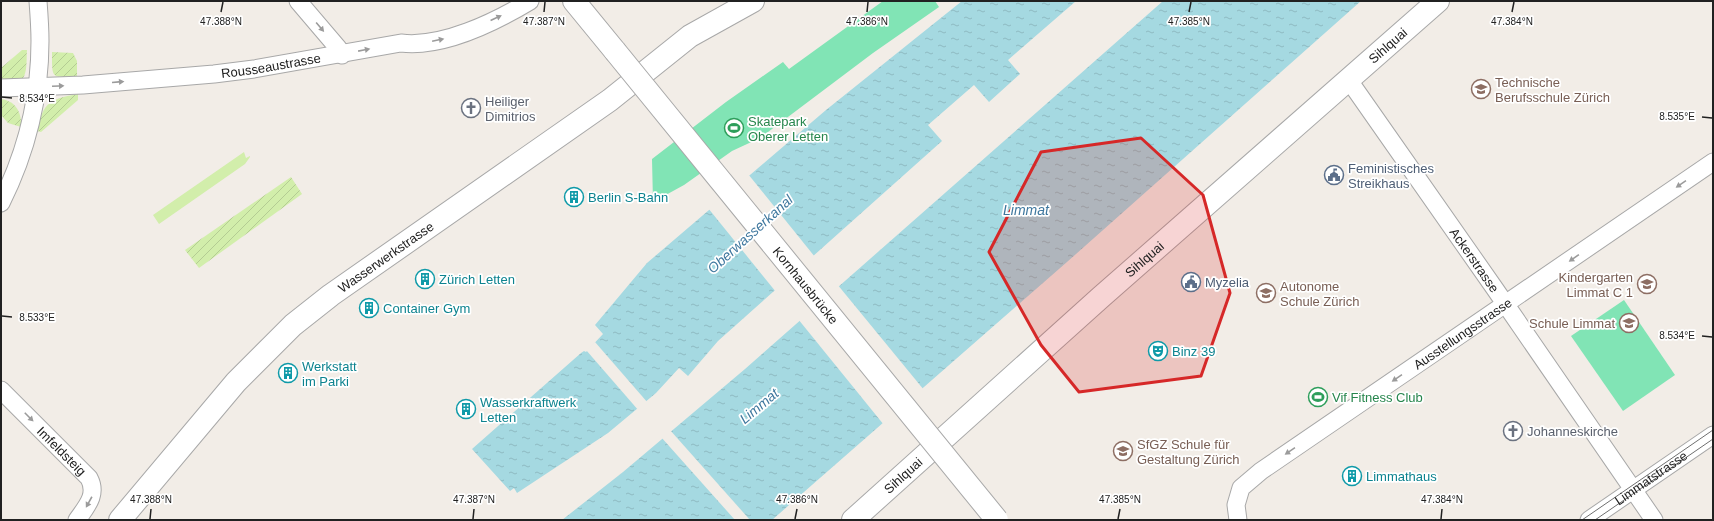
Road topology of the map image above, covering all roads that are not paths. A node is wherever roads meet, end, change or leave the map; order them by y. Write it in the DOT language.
graph roads {
  1 [pos="38,1"];
  2 [pos="298,1"];
  3 [pos="530,1"];
  4 [pos="574,1"];
  5 [pos="728,1"];
  6 [pos="753,1"];
  7 [pos="1438,1"];
  8 [pos="690,36"];
  9 [pos="342,55"];
  10 [pos="1348,79"];
  11 [pos="1,88"];
  12 [pos="37,88"];
  13 [pos="1713,162"];
  14 [pos="1,203"];
  15 [pos="1506,305"];
  16 [pos="1,390"];
  17 [pos="1713,435"];
  18 [pos="1633,490"];
  19 [pos="77,520"];
  20 [pos="120,520"];
  21 [pos="853,520"];
  22 [pos="996,520"];
  23 [pos="1238,520"];
  24 [pos="1589,520"];
  25 [pos="1654,520"];
  1 -- 12 [label="street"];
  2 -- 9 [label="street, one-way"];
  9 -- 3 [label="street, Rousseaustrasse, one-way"];
  4 -- 22 [label="street, Kornhausbrücke, bridge"];
  5 -- 8 [label="street, Wasserwerkstrasse"];
  6 -- 8 [label="street, Wasserwerkstrasse"];
  7 -- 10 [label="street, Sihlquai"];
  8 -- 20 [label="street, Wasserwerkstrasse"];
  12 -- 9 [label="street, Rousseaustrasse, one-way"];
  10 -- 15 [label="street, Ackerstrasse"];
  10 -- 21 [label="street, Sihlquai"];
  11 -- 12 [label="street, Rousseaustrasse"];
  12 -- 14 [label="street"];
  13 -- 15 [label="street, Ausstellungsstrasse, one-way"];
  15 -- 18 [label="street, Ackerstrasse"];
  15 -- 23 [label="street, Ausstellungsstrasse, one-way"];
  16 -- 19 [label="street, Imfeldsteig, one-way"];
  17 -- 18 [label="street, Limmatstrasse"];
  18 -- 24 [label="street, Limmatstrasse"];
  18 -- 25 [label="street, Ackerstrasse"];
}
